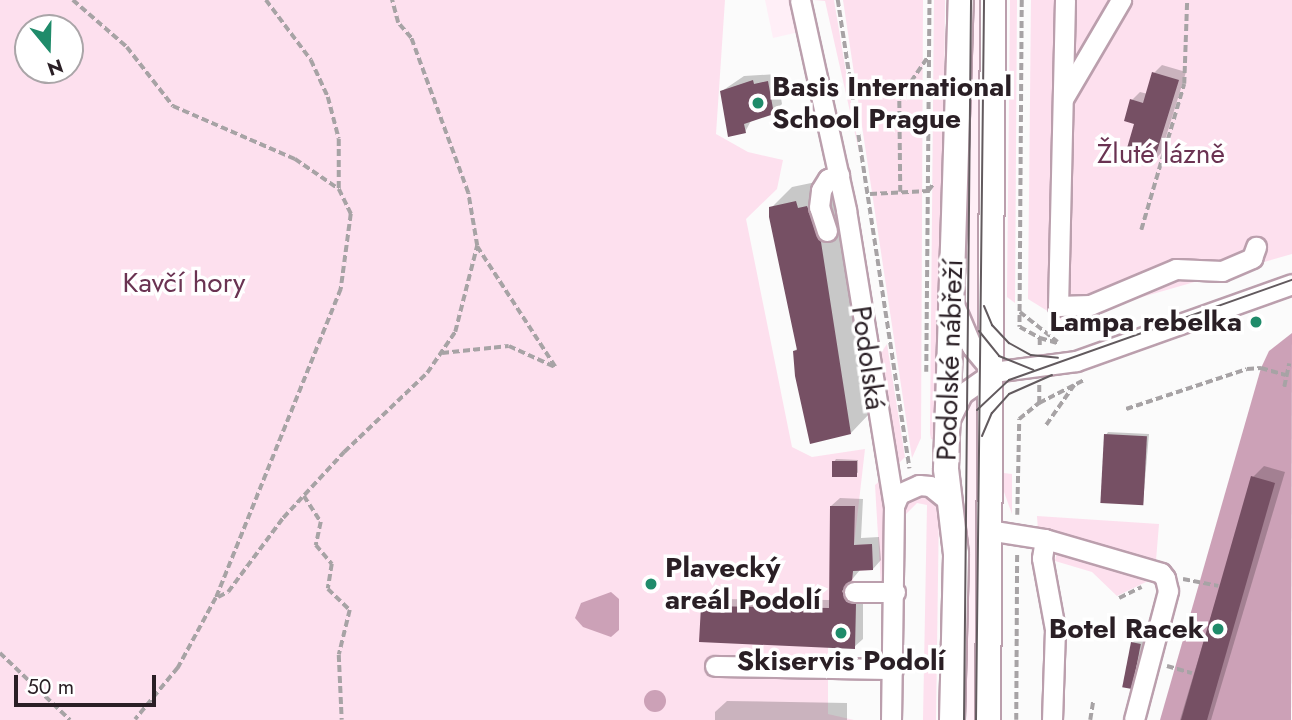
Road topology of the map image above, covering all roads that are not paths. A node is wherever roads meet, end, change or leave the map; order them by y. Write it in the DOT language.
graph roads {
  1 [pos="800,0"];
  2 [pos="961,0"];
  3 [pos="993,0"];
  4 [pos="1065,0"];
  5 [pos="1121,0"];
  6 [pos="1063,100"];
  7 [pos="839,175"];
  8 [pos="827,230"];
  9 [pos="1256,247"];
  10 [pos="1292,284"];
  11 [pos="953,302"];
  12 [pos="993,372"];
  13 [pos="949,421"];
  14 [pos="947,500"];
  15 [pos="894,506"];
  16 [pos="988,530"];
  17 [pos="1044,549"];
  18 [pos="895,592"];
  19 [pos="854,593"];
  20 [pos="715,666"];
  21 [pos="893,669"];
  22 [pos="891,720"];
  23 [pos="952,720"];
  24 [pos="988,720"];
  25 [pos="1052,720"];
  26 [pos="1134,720"];
  1 -- 7 [label="street, Podolská"];
  2 -- 11 [label="main road, Podolské nábřeží"];
  3 -- 12 [label="main road, Podolské nábřeží"];
  4 -- 6 [label="street"];
  5 -- 6 [label="street"];
  6 -- 9 [label="street"];
  7 -- 8 [label="street"];
  7 -- 15 [label="street, Podolská"];
  10 -- 12 [label="street"];
  11 -- 12 [label="street"];
  11 -- 13 [label="main road, Podolské nábřeží"];
  12 -- 13 [label="street"];
  12 -- 16 [label="main road, Podolské nábřeží"];
  13 -- 14 [label="main road, Podolské nábřeží"];
  14 -- 15 [label="street"];
  14 -- 23 [label="main road, Podolské nábřeží"];
  15 -- 18 [label="street, Podolská"];
  16 -- 17 [label="street"];
  16 -- 24 [label="main road, Podolské nábřeží"];
  17 -- 25 [label="street"];
  17 -- 26 [label="street"];
  18 -- 19 [label="street"];
  18 -- 21 [label="street, Podolská"];
  20 -- 21 [label="street"];
  21 -- 22 [label="street, Podolská"];
}
